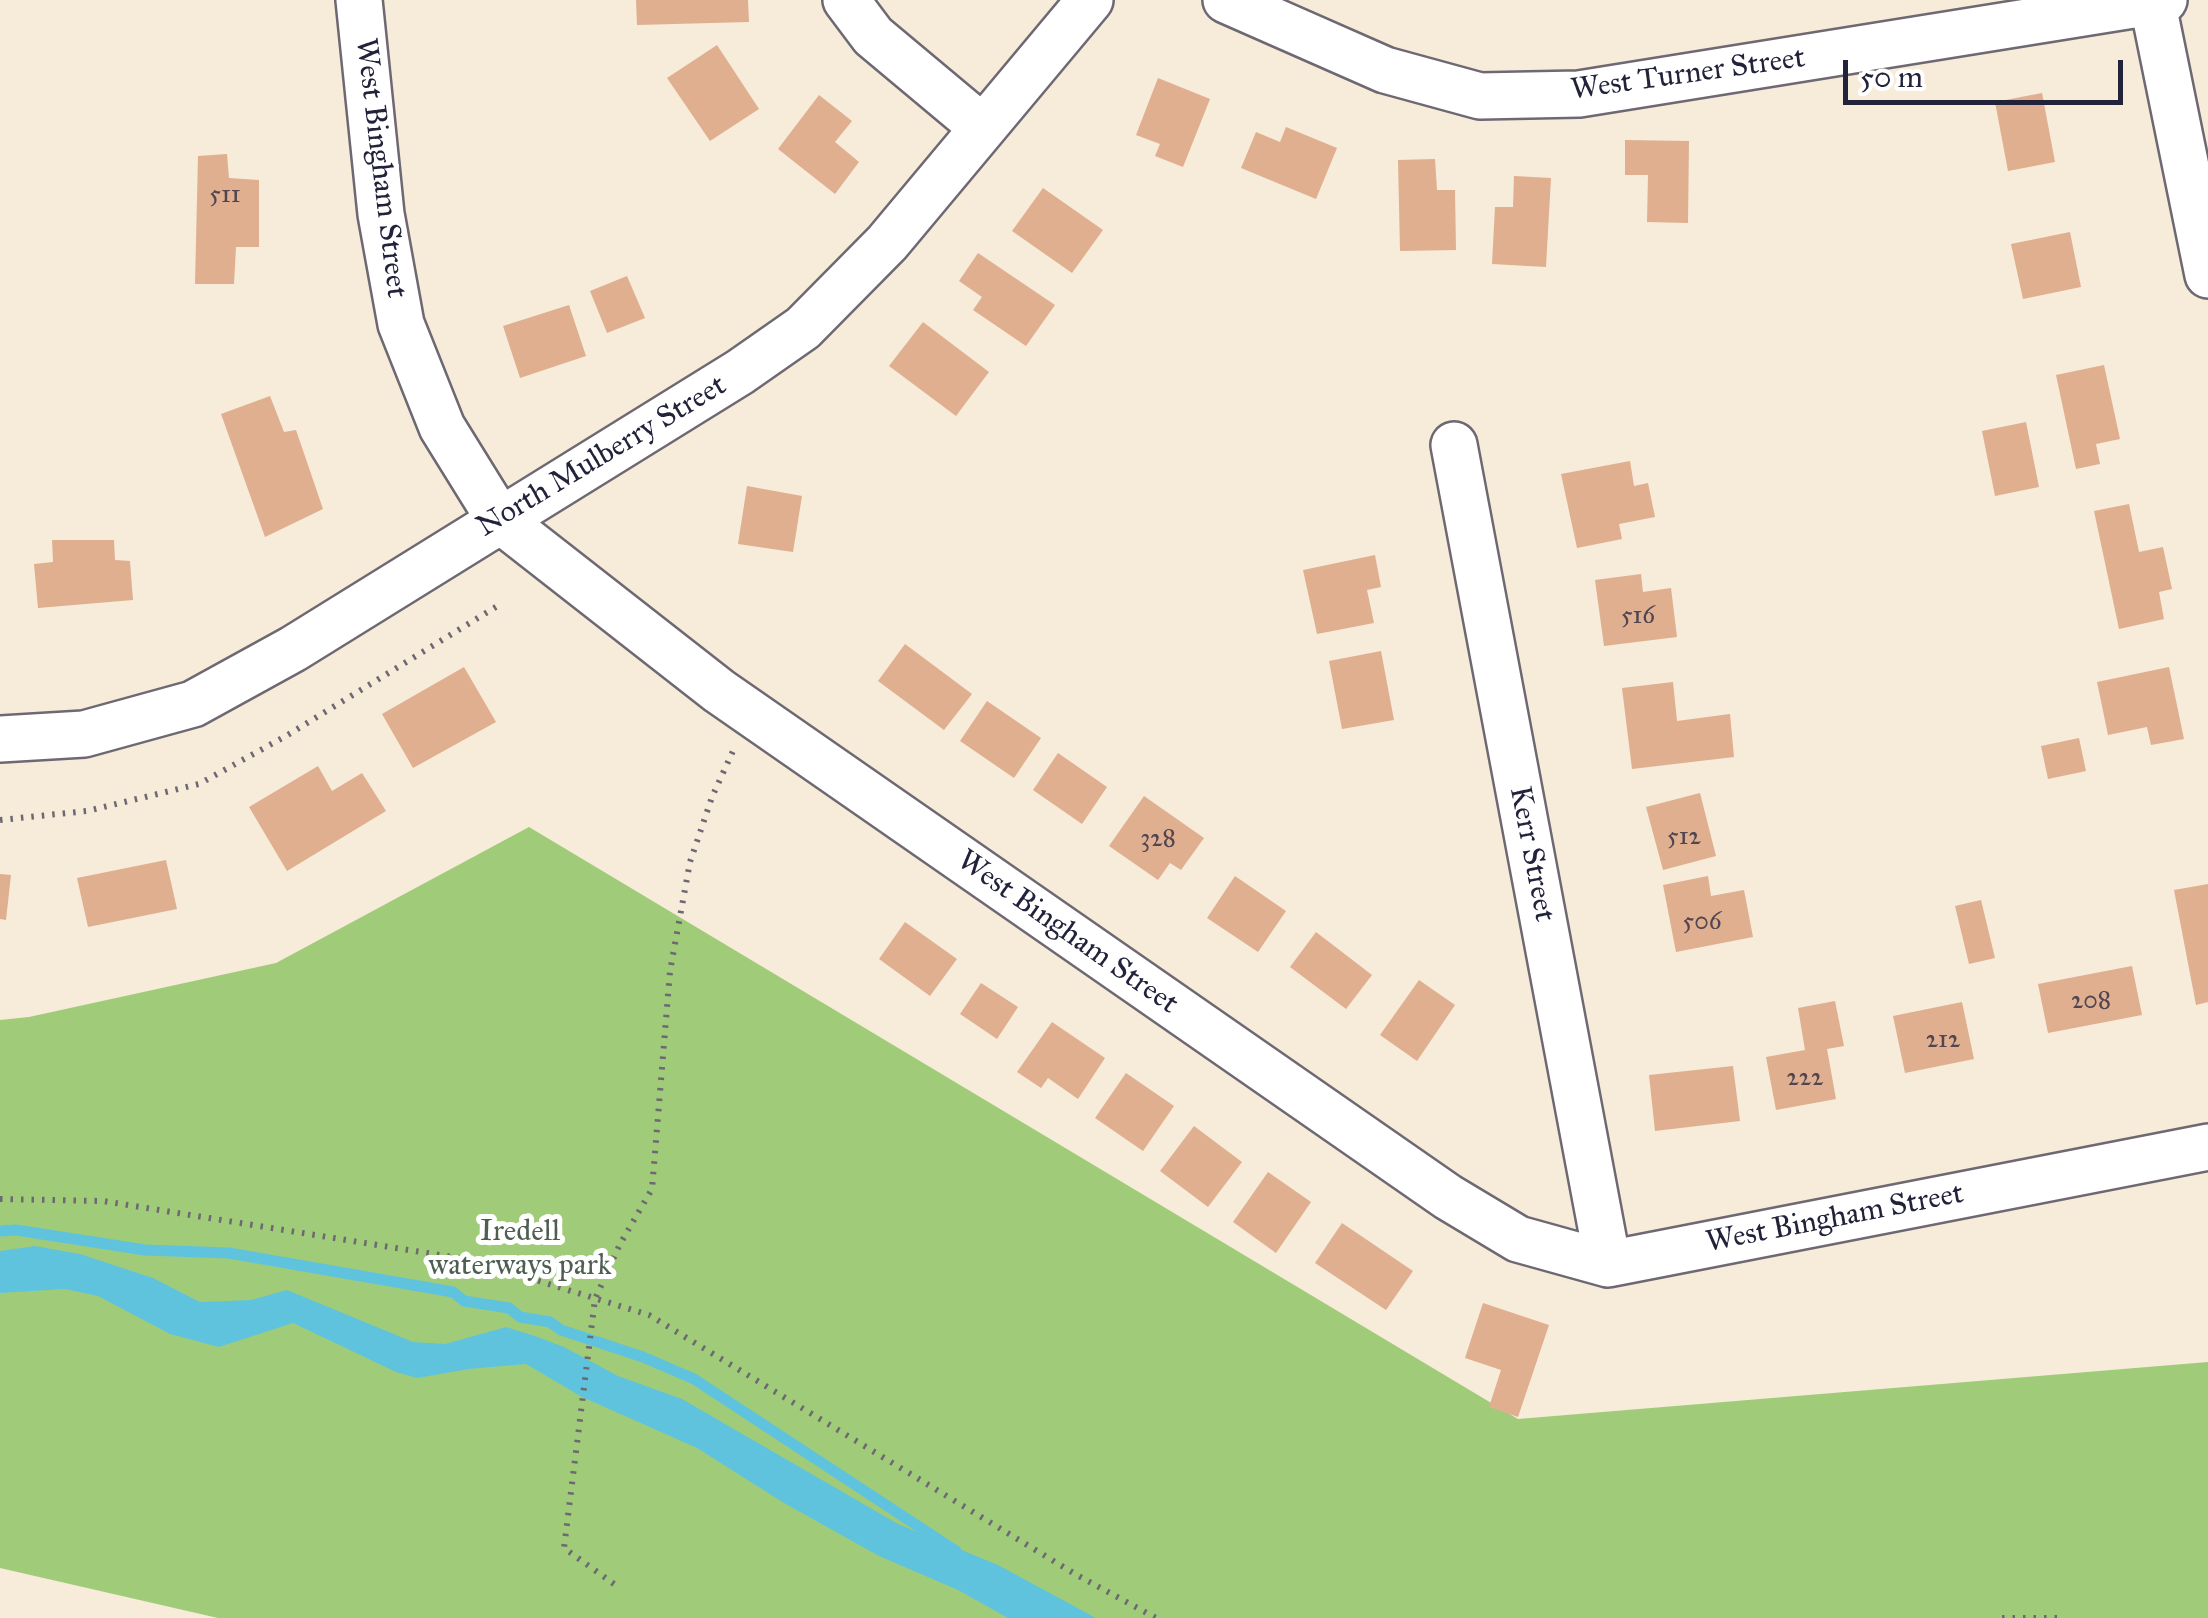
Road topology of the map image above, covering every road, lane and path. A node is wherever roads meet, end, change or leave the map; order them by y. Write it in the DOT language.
graph roads {
  1 [pos="359,0"];
  2 [pos="846,0"];
  3 [pos="1090,0"];
  4 [pos="1226,0"];
  5 [pos="2156,1"];
  6 [pos="984,128"];
  7 [pos="2208,275"];
  8 [pos="1454,445"];
  9 [pos="498,519"];
  10 [pos="498,605"];
  11 [pos="751,713"];
  12 [pos="0,738"];
  13 [pos="0,820"];
  14 [pos="2208,1147"];
  15 [pos="0,1199"];
  16 [pos="1608,1264"];
  17 [pos="595,1300"];
  18 [pos="614,1584"];
  19 [pos="1156,1618"];
  20 [pos="2002,1618"];
  21 [pos="2060,1618"];
  1 -- 9 [label="street, West Bingham Street"];
  2 -- 6 [label="street"];
  3 -- 6 [label="street, North Mulberry Street"];
  4 -- 5 [label="street, West Turner Street"];
  5 -- 7 [label="street"];
  6 -- 9 [label="street, North Mulberry Street"];
  8 -- 16 [label="street, Kerr Street"];
  9 -- 11 [label="street, West Bingham Street"];
  9 -- 12 [label="street, North Mulberry Street"];
  10 -- 13 [label="path"];
  11 -- 16 [label="street, West Bingham Street"];
  11 -- 17 [label="path"];
  14 -- 16 [label="street, West Bingham Street"];
  15 -- 17 [label="path"];
  17 -- 18 [label="path"];
  17 -- 19 [label="path"];
  20 -- 21 [label="path"];
}
